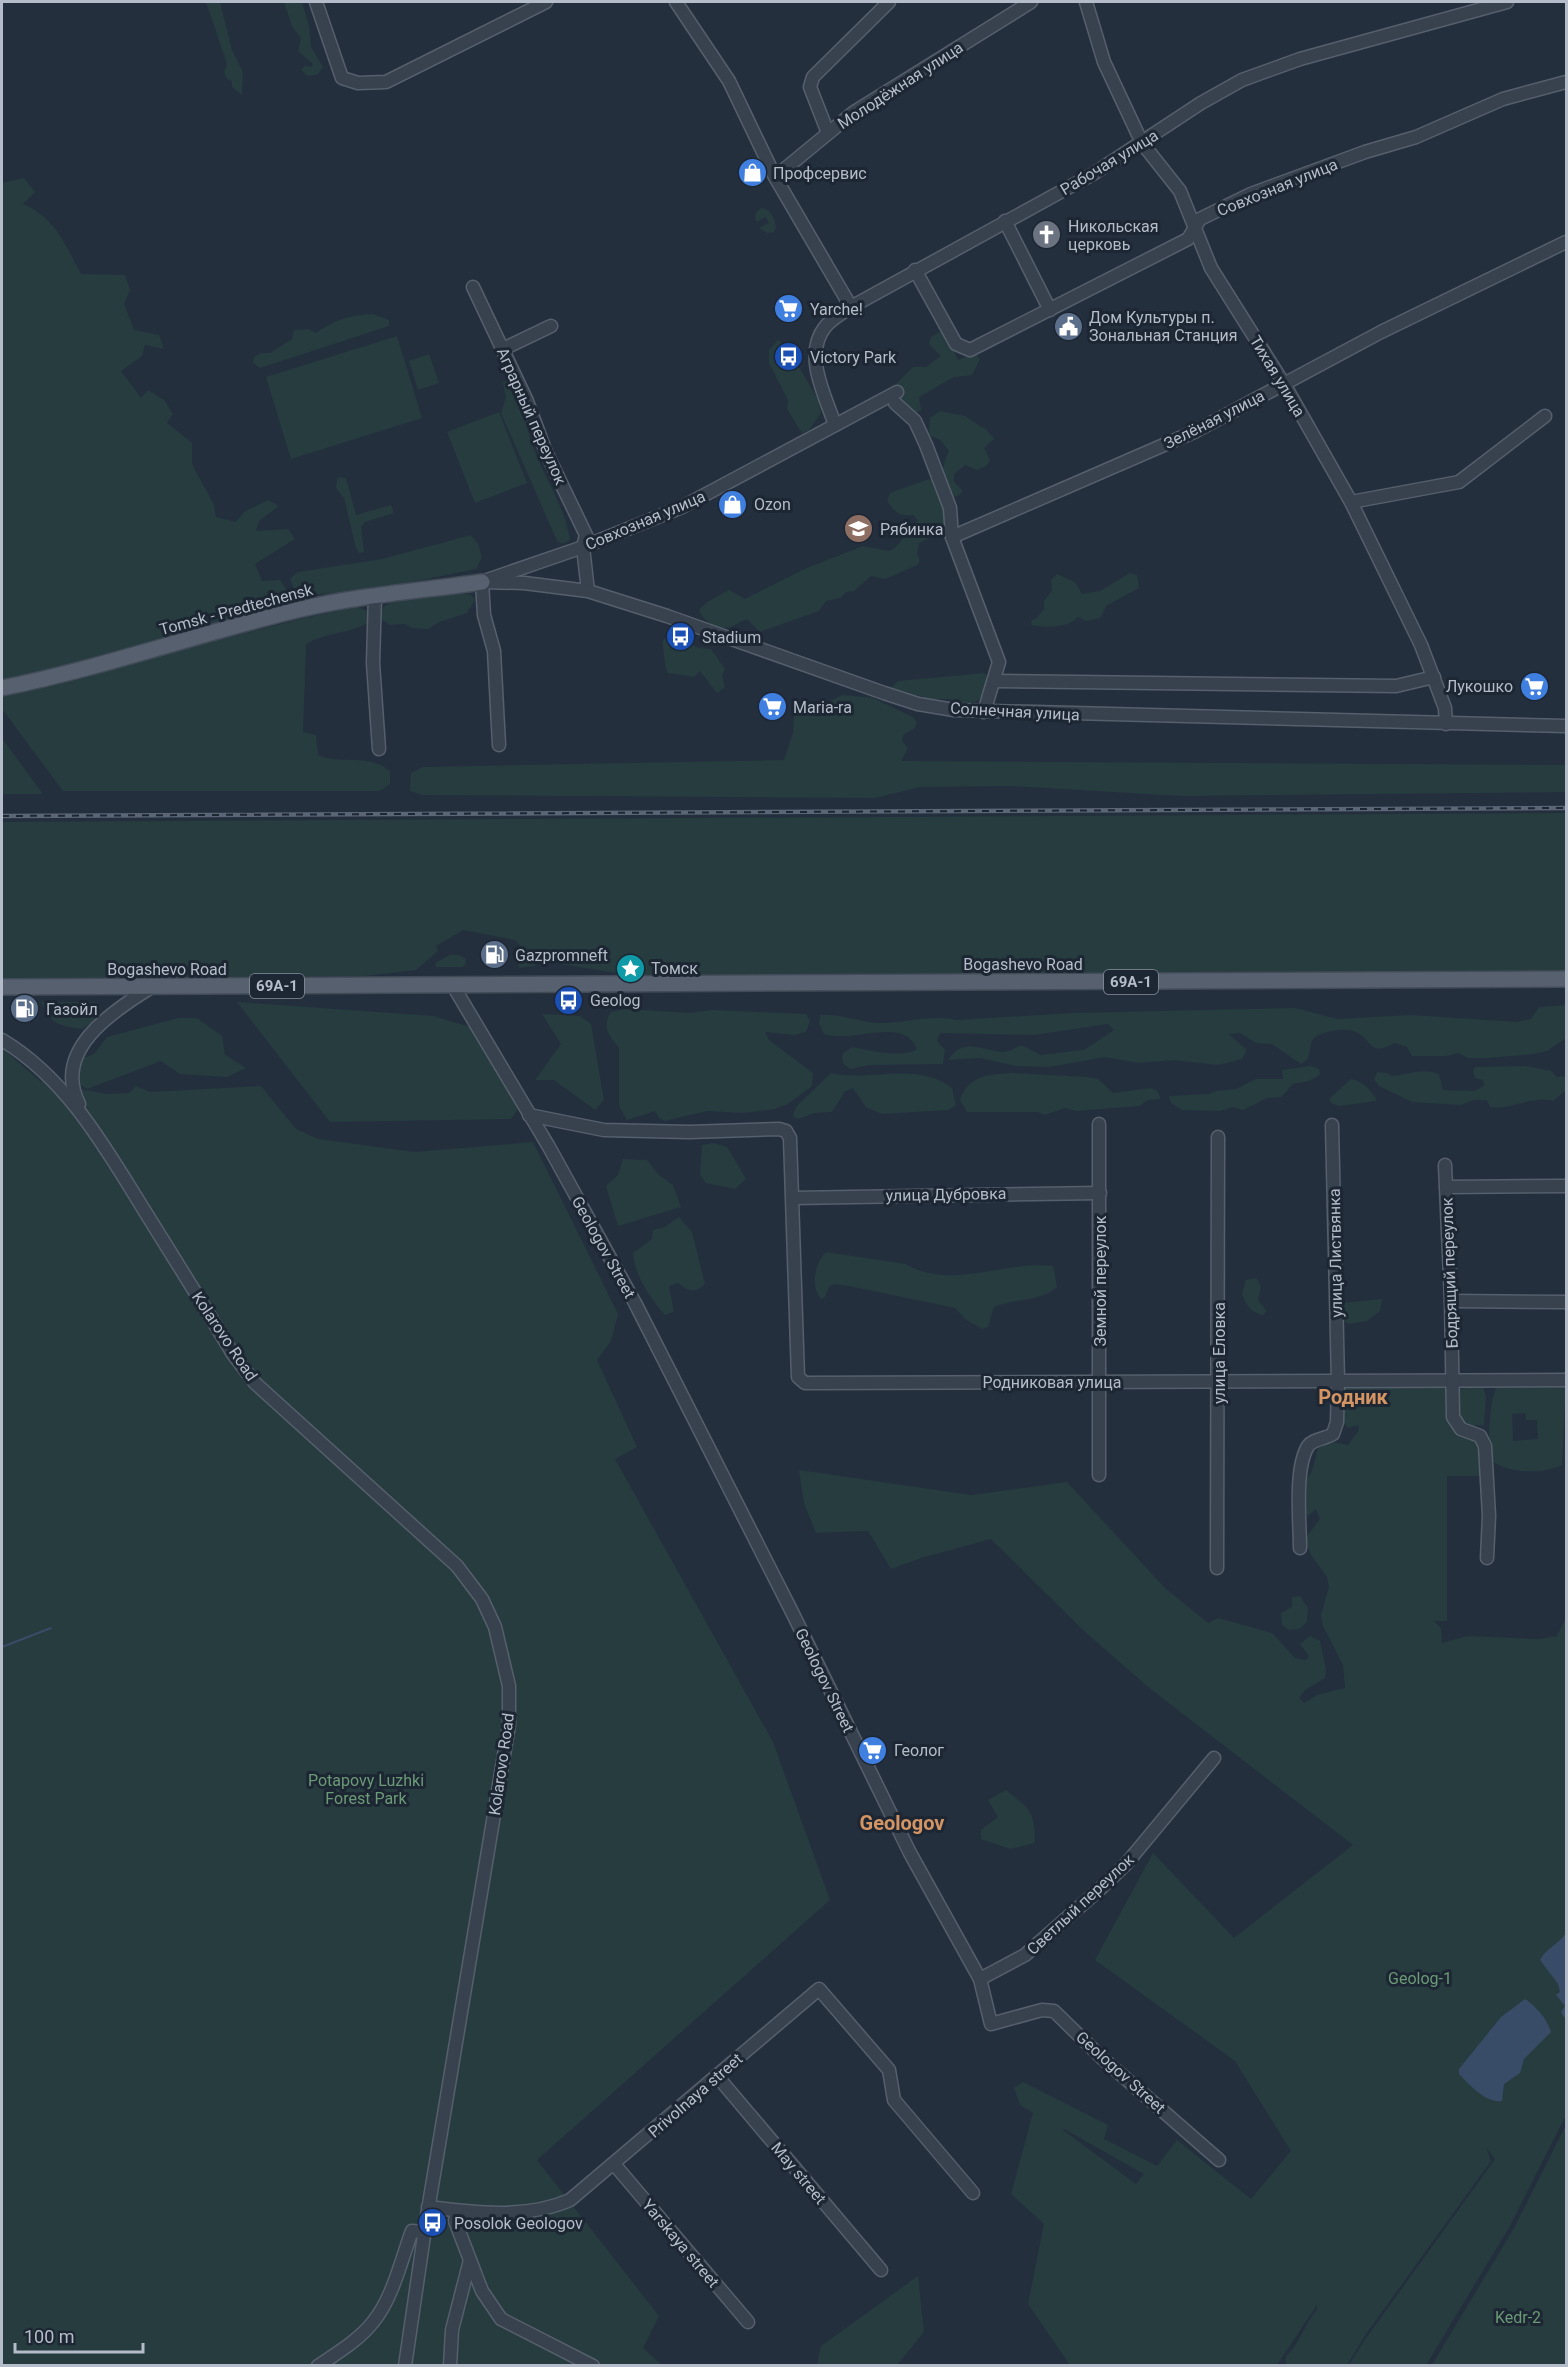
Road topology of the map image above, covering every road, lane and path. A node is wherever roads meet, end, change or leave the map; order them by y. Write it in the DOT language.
graph roads {
  1 [pos="316,2"];
  2 [pos="546,2"];
  3 [pos="676,2"];
  4 [pos="890,2"];
  5 [pos="1031,2"];
  6 [pos="1086,2"];
  7 [pos="1507,2"];
  8 [pos="1566,82"];
  9 [pos="828,133"];
  10 [pos="1142,143"];
  11 [pos="775,177"];
  12 [pos="1005,221"];
  13 [pos="1194,229"];
  14 [pos="1566,242"];
  15 [pos="915,270"];
  16 [pos="473,287"];
  17 [pos="850,307"];
  18 [pos="1050,310"];
  19 [pos="550,326"];
  20 [pos="503,349"];
  21 [pos="1284,384"];
  22 [pos="1545,416"];
  23 [pos="835,425"];
  24 [pos="1351,502"];
  25 [pos="952,537"];
  26 [pos="584,547"];
  27 [pos="482,582"];
  28 [pos="588,591"];
  29 [pos="375,595"];
  30 [pos="1434,677"];
  31 [pos="994,681"];
  32 [pos="2,688"];
  33 [pos="984,712"];
  34 [pos="1446,724"];
  35 [pos="1566,726"];
  36 [pos="499,745"];
  37 [pos="379,749"];
  38 [pos="1566,979"];
  39 [pos="452,984"];
  40 [pos="2,987"];
  41 [pos="117,987"];
  42 [pos="150,987"];
  43 [pos="121,1005"];
  44 [pos="2,1040"];
  45 [pos="72,1066"];
  46 [pos="53,1080"];
  47 [pos="529,1115"];
  48 [pos="1099,1124"];
  49 [pos="1332,1125"];
  50 [pos="90,1126"];
  51 [pos="1218,1137"];
  52 [pos="1445,1165"];
  53 [pos="1566,1186"];
  54 [pos="1446,1187"];
  55 [pos="1100,1193"];
  56 [pos="793,1198"];
  57 [pos="1451,1301"];
  58 [pos="1566,1302"];
  59 [pos="1219,1380"];
  60 [pos="1453,1380"];
  61 [pos="1566,1380"];
  62 [pos="1338,1381"];
  63 [pos="1100,1382"];
  64 [pos="1099,1474"];
  65 [pos="1300,1548"];
  66 [pos="1487,1558"];
  67 [pos="1217,1568"];
  68 [pos="1214,1758"];
  69 [pos="980,1979"];
  70 [pos="717,2076"];
  71 [pos="1219,2160"];
  72 [pos="614,2164"];
  73 [pos="973,2193"];
  74 [pos="428,2207"];
  75 [pos="457,2211"];
  76 [pos="424,2232"];
  77 [pos="470,2260"];
  78 [pos="881,2271"];
  79 [pos="748,2322"];
  80 [pos="318,2366"];
  81 [pos="405,2366"];
  82 [pos="450,2366"];
  83 [pos="593,2366"];
  1 -- 2 [label="street"];
  3 -- 11 [label="street"];
  4 -- 9 [label="street"];
  5 -- 9 [label="street, Молодёжная улица"];
  6 -- 10 [label="street, Тихая улица"];
  7 -- 10 [label="street, Рабочая улица"];
  8 -- 13 [label="street, Совхозная улица"];
  9 -- 11 [label="street, Молодёжная улица"];
  10 -- 12 [label="street, Рабочая улица"];
  10 -- 13 [label="street, Тихая улица"];
  11 -- 17 [label="street"];
  12 -- 15 [label="street, Рабочая улица"];
  12 -- 18 [label="street"];
  13 -- 18 [label="street, Совхозная улица"];
  13 -- 21 [label="street, Тихая улица"];
  14 -- 21 [label="street, Зелёная улица"];
  15 -- 17 [label="street, Рабочая улица"];
  15 -- 18 [label="street, Совхозная улица"];
  16 -- 20 [label="street, Аграрный переулок"];
  17 -- 23 [label="street, Рабочая улица"];
  19 -- 20 [label="street"];
  20 -- 26 [label="street, Аграрный переулок"];
  21 -- 24 [label="street, Тихая улица"];
  21 -- 25 [label="street, Зелёная улица"];
  22 -- 24 [label="street"];
  23 -- 25 [label="street, Совхозная улица"];
  23 -- 26 [label="street, Совхозная улица"];
  24 -- 30 [label="street, Тихая улица"];
  25 -- 31 [label="street"];
  26 -- 27 [label="street, Совхозная улица"];
  26 -- 28 [label="street, Аграрный переулок"];
  27 -- 28 [label="street, Солнечная улица"];
  27 -- 29 [label="main road, Tomsk - Predtechensk"];
  27 -- 36 [label="street"];
  28 -- 33 [label="street, Солнечная улица"];
  29 -- 32 [label="main road, Tomsk - Predtechensk"];
  29 -- 37 [label="street"];
  30 -- 31 [label="street"];
  30 -- 34 [label="street, Тихая улица"];
  31 -- 33 [label="street"];
  33 -- 34 [label="street, Солнечная улица"];
  34 -- 35 [label="street, Солнечная улица"];
  38 -- 39 [label="main road, Bogashevo Road / 69А-1"];
  39 -- 42 [label="main road, Bogashevo Road / 69А-1"];
  39 -- 47 [label="street, Geologov Street"];
  40 -- 41 [label="main road, Bogashevo Road"];
  41 -- 42 [label="main road, Bogashevo Road"];
  41 -- 43 [label="street"];
  42 -- 43 [label="street"];
  43 -- 45 [label="street"];
  44 -- 46 [label="street"];
  45 -- 46 [label="street"];
  45 -- 50 [label="street"];
  46 -- 50 [label="street"];
  47 -- 56 [label="street, Родниковая улица"];
  47 -- 69 [label="street, Geologov Street"];
  48 -- 55 [label="street, Земной переулок"];
  49 -- 62 [label="street, улица Листвянка"];
  50 -- 74 [label="street, Kolarovo Road"];
  51 -- 59 [label="street, улица Еловка"];
  52 -- 54 [label="street, Бодрящий переулок"];
  53 -- 54 [label="street"];
  54 -- 57 [label="street, Бодрящий переулок"];
  55 -- 56 [label="street, улица Дубровка"];
  55 -- 63 [label="street, Земной переулок"];
  56 -- 63 [label="street, Родниковая улица"];
  57 -- 58 [label="street"];
  57 -- 60 [label="street, Бодрящий переулок"];
  59 -- 62 [label="street, Родниковая улица"];
  59 -- 63 [label="street, Родниковая улица"];
  59 -- 67 [label="street, улица Еловка"];
  60 -- 61 [label="street, Родниковая улица"];
  60 -- 62 [label="street, Родниковая улица"];
  60 -- 66 [label="street, Бодрящий переулок"];
  62 -- 65 [label="street, улица Листвянка"];
  63 -- 64 [label="street, Земной переулок"];
  68 -- 69 [label="street, Светлый переулок"];
  69 -- 71 [label="street, Geologov Street"];
  70 -- 72 [label="street, Privolnaya street"];
  70 -- 73 [label="street, Privolnaya street"];
  70 -- 78 [label="street, May street"];
  72 -- 75 [label="street"];
  72 -- 79 [label="street, Yarskaya street"];
  74 -- 75 [label="street"];
  74 -- 76 [label="street, Kolarovo Road"];
  75 -- 77 [label="street"];
  76 -- 80 [label="street"];
  76 -- 81 [label="street, Kolarovo Road"];
  77 -- 82 [label="street"];
  77 -- 83 [label="street"];
}
